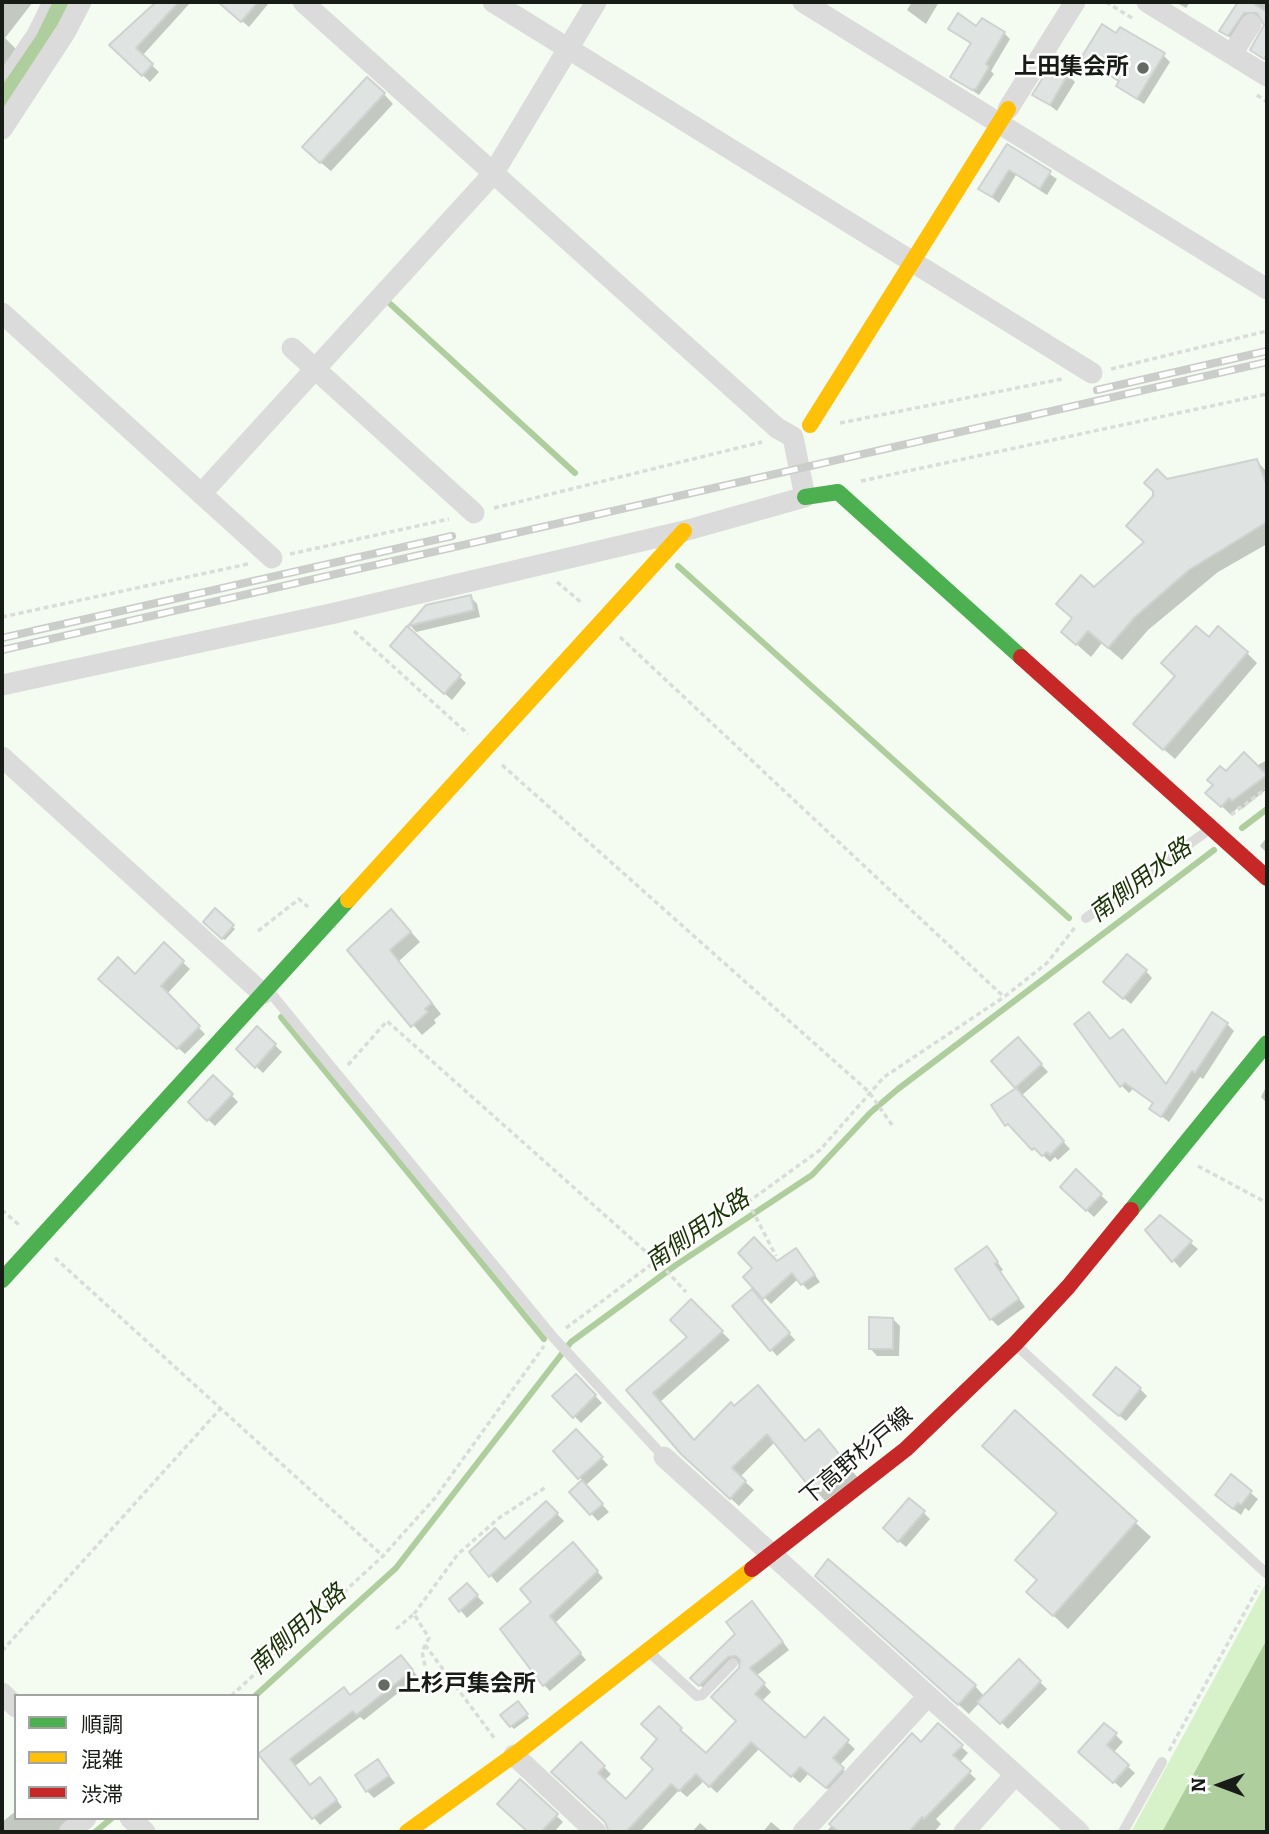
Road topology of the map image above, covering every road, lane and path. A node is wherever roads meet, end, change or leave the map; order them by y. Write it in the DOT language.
graph roads {
  1 [pos="47,2"];
  2 [pos="81,2"];
  3 [pos="303,2"];
  4 [pos="493,2"];
  5 [pos="596,2"];
  6 [pos="803,2"];
  7 [pos="1075,2"];
  8 [pos="1147,2"];
  9 [pos="1251,24"];
  10 [pos="568,48"];
  11 [pos="1231,54"];
  12 [pos="1267,76"];
  13 [pos="2,77"];
  14 [pos="1004,116"];
  15 [pos="2,128"];
  16 [pos="493,174"];
  17 [pos="913,262"];
  18 [pos="1267,289"];
  19 [pos="2,313"];
  20 [pos="1267,331"];
  21 [pos="292,348"];
  22 [pos="315,369"];
  23 [pos="1092,373"];
  24 [pos="1267,394"];
  25 [pos="795,431"];
  26 [pos="856,483"];
  27 [pos="201,494"];
  28 [pos="805,497"];
  29 [pos="474,513"];
  30 [pos="684,531"];
  31 [pos="272,558"];
  32 [pos="537,565"];
  33 [pos="335,613"];
  34 [pos="2,617"];
  35 [pos="603,621"];
  36 [pos="2,685"];
  37 [pos="486,751"];
  38 [pos="2,757"];
  39 [pos="1267,788"];
  40 [pos="1212,828"];
  41 [pos="1267,878"];
  42 [pos="1086,918"];
  43 [pos="326,925"];
  44 [pos="258,931"];
  45 [pos="265,992"];
  46 [pos="1004,997"];
  47 [pos="1267,1042"];
  48 [pos="340,1074"];
  49 [pos="869,1092"];
  50 [pos="892,1125"];
  51 [pos="1178,1155"];
  52 [pos="748,1202"];
  53 [pos="1267,1203"];
  54 [pos="2,1210"];
  55 [pos="36,1241"];
  56 [pos="776,1256"];
  57 [pos="656,1261"];
  58 [pos="2,1280"];
  59 [pos="686,1292"];
  60 [pos="556,1340"];
  61 [pos="1015,1344"];
  62 [pos="220,1409"];
  63 [pos="664,1457"];
  64 [pos="546,1487"];
  65 [pos="771,1554"];
  66 [pos="383,1556"];
  67 [pos="1266,1573"];
  68 [pos="414,1614"];
  69 [pos="396,1629"];
  70 [pos="425,1645"];
  71 [pos="2,1651"];
  72 [pos="648,1651"];
  73 [pos="733,1663"];
  74 [pos="425,1666"];
  75 [pos="233,1694"];
  76 [pos="927,1697"];
  77 [pos="506,1749"];
  78 [pos="1162,1762"];
  79 [pos="1014,1775"];
  80 [pos="84,1820"];
  81 [pos="132,1820"];
  82 [pos="69,1832"];
  83 [pos="145,1832"];
  84 [pos="407,1832"];
  85 [pos="596,1832"];
  86 [pos="803,1832"];
  87 [pos="964,1832"];
  88 [pos="1079,1832"];
  89 [pos="1124,1832"];
  1 -- 13 [label="lane"];
  2 -- 15 [label="street"];
  3 -- 16 [label="street"];
  4 -- 10 [label="street"];
  5 -- 10 [label="street"];
  6 -- 14 [label="street"];
  7 -- 14 [label="street"];
  8 -- 11 [label="street"];
  9 -- 11 [label="street"];
  10 -- 16 [label="street"];
  10 -- 17 [label="street"];
  11 -- 12 [label="street"];
  14 -- 17 [label="street"];
  14 -- 18 [label="street"];
  16 -- 22 [label="street"];
  16 -- 25 [label="street"];
  17 -- 23 [label="street"];
  17 -- 25 [label="street"];
  19 -- 27 [label="street"];
  20 -- 23 [label="path"];
  21 -- 22 [label="street"];
  22 -- 27 [label="street"];
  22 -- 29 [label="street"];
  23 -- 25 [label="path"];
  24 -- 26 [label="path"];
  25 -- 28 [label="street"];
  25 -- 29 [label="path"];
  27 -- 31 [label="street"];
  28 -- 30 [label="street"];
  28 -- 40 [label="street"];
  29 -- 31 [label="path"];
  30 -- 32 [label="street"];
  30 -- 35 [label="street"];
  31 -- 34 [label="path"];
  32 -- 33 [label="street"];
  32 -- 35 [label="path"];
  33 -- 36 [label="street"];
  33 -- 37 [label="path"];
  35 -- 37 [label="street"];
  35 -- 46 [label="path"];
  37 -- 43 [label="street"];
  37 -- 49 [label="path"];
  38 -- 45 [label="street"];
  39 -- 40 [label="path"];
  40 -- 41 [label="street"];
  40 -- 42 [label="lane"];
  42 -- 46 [label="path"];
  43 -- 44 [label="path"];
  43 -- 45 [label="street"];
  45 -- 48 [label="lane"];
  45 -- 55 [label="street"];
  46 -- 49 [label="path"];
  47 -- 51 [label="street, 下高野杉戸線"];
  48 -- 57 [label="path"];
  48 -- 60 [label="lane"];
  49 -- 50 [label="path"];
  49 -- 52 [label="path"];
  51 -- 53 [label="path"];
  51 -- 61 [label="street, 下高野杉戸線"];
  52 -- 56 [label="path"];
  52 -- 57 [label="path"];
  54 -- 55 [label="path"];
  55 -- 58 [label="street"];
  55 -- 62 [label="path"];
  57 -- 59 [label="path"];
  57 -- 60 [label="path"];
  60 -- 63 [label="lane"];
  60 -- 66 [label="path"];
  61 -- 65 [label="street, 下高野杉戸線"];
  61 -- 67 [label="lane"];
  62 -- 66 [label="path"];
  62 -- 71 [label="path"];
  63 -- 65 [label="street"];
  64 -- 68 [label="path"];
  65 -- 72 [label="street, 下高野杉戸線"];
  65 -- 76 [label="street"];
  66 -- 75 [label="path"];
  67 -- 78 [label="path"];
  68 -- 69 [label="path"];
  68 -- 70 [label="path"];
  70 -- 74 [label="path"];
  70 -- 77 [label="path"];
  72 -- 73 [label="lane"];
  72 -- 77 [label="street, 下高野杉戸線"];
  76 -- 79 [label="street"];
  76 -- 86 [label="street"];
  77 -- 84 [label="street, 下高野杉戸線"];
  77 -- 85 [label="street"];
  78 -- 89 [label="lane"];
  79 -- 87 [label="street"];
  79 -- 88 [label="street"];
  80 -- 82 [label="street"];
  81 -- 83 [label="street"];
}
